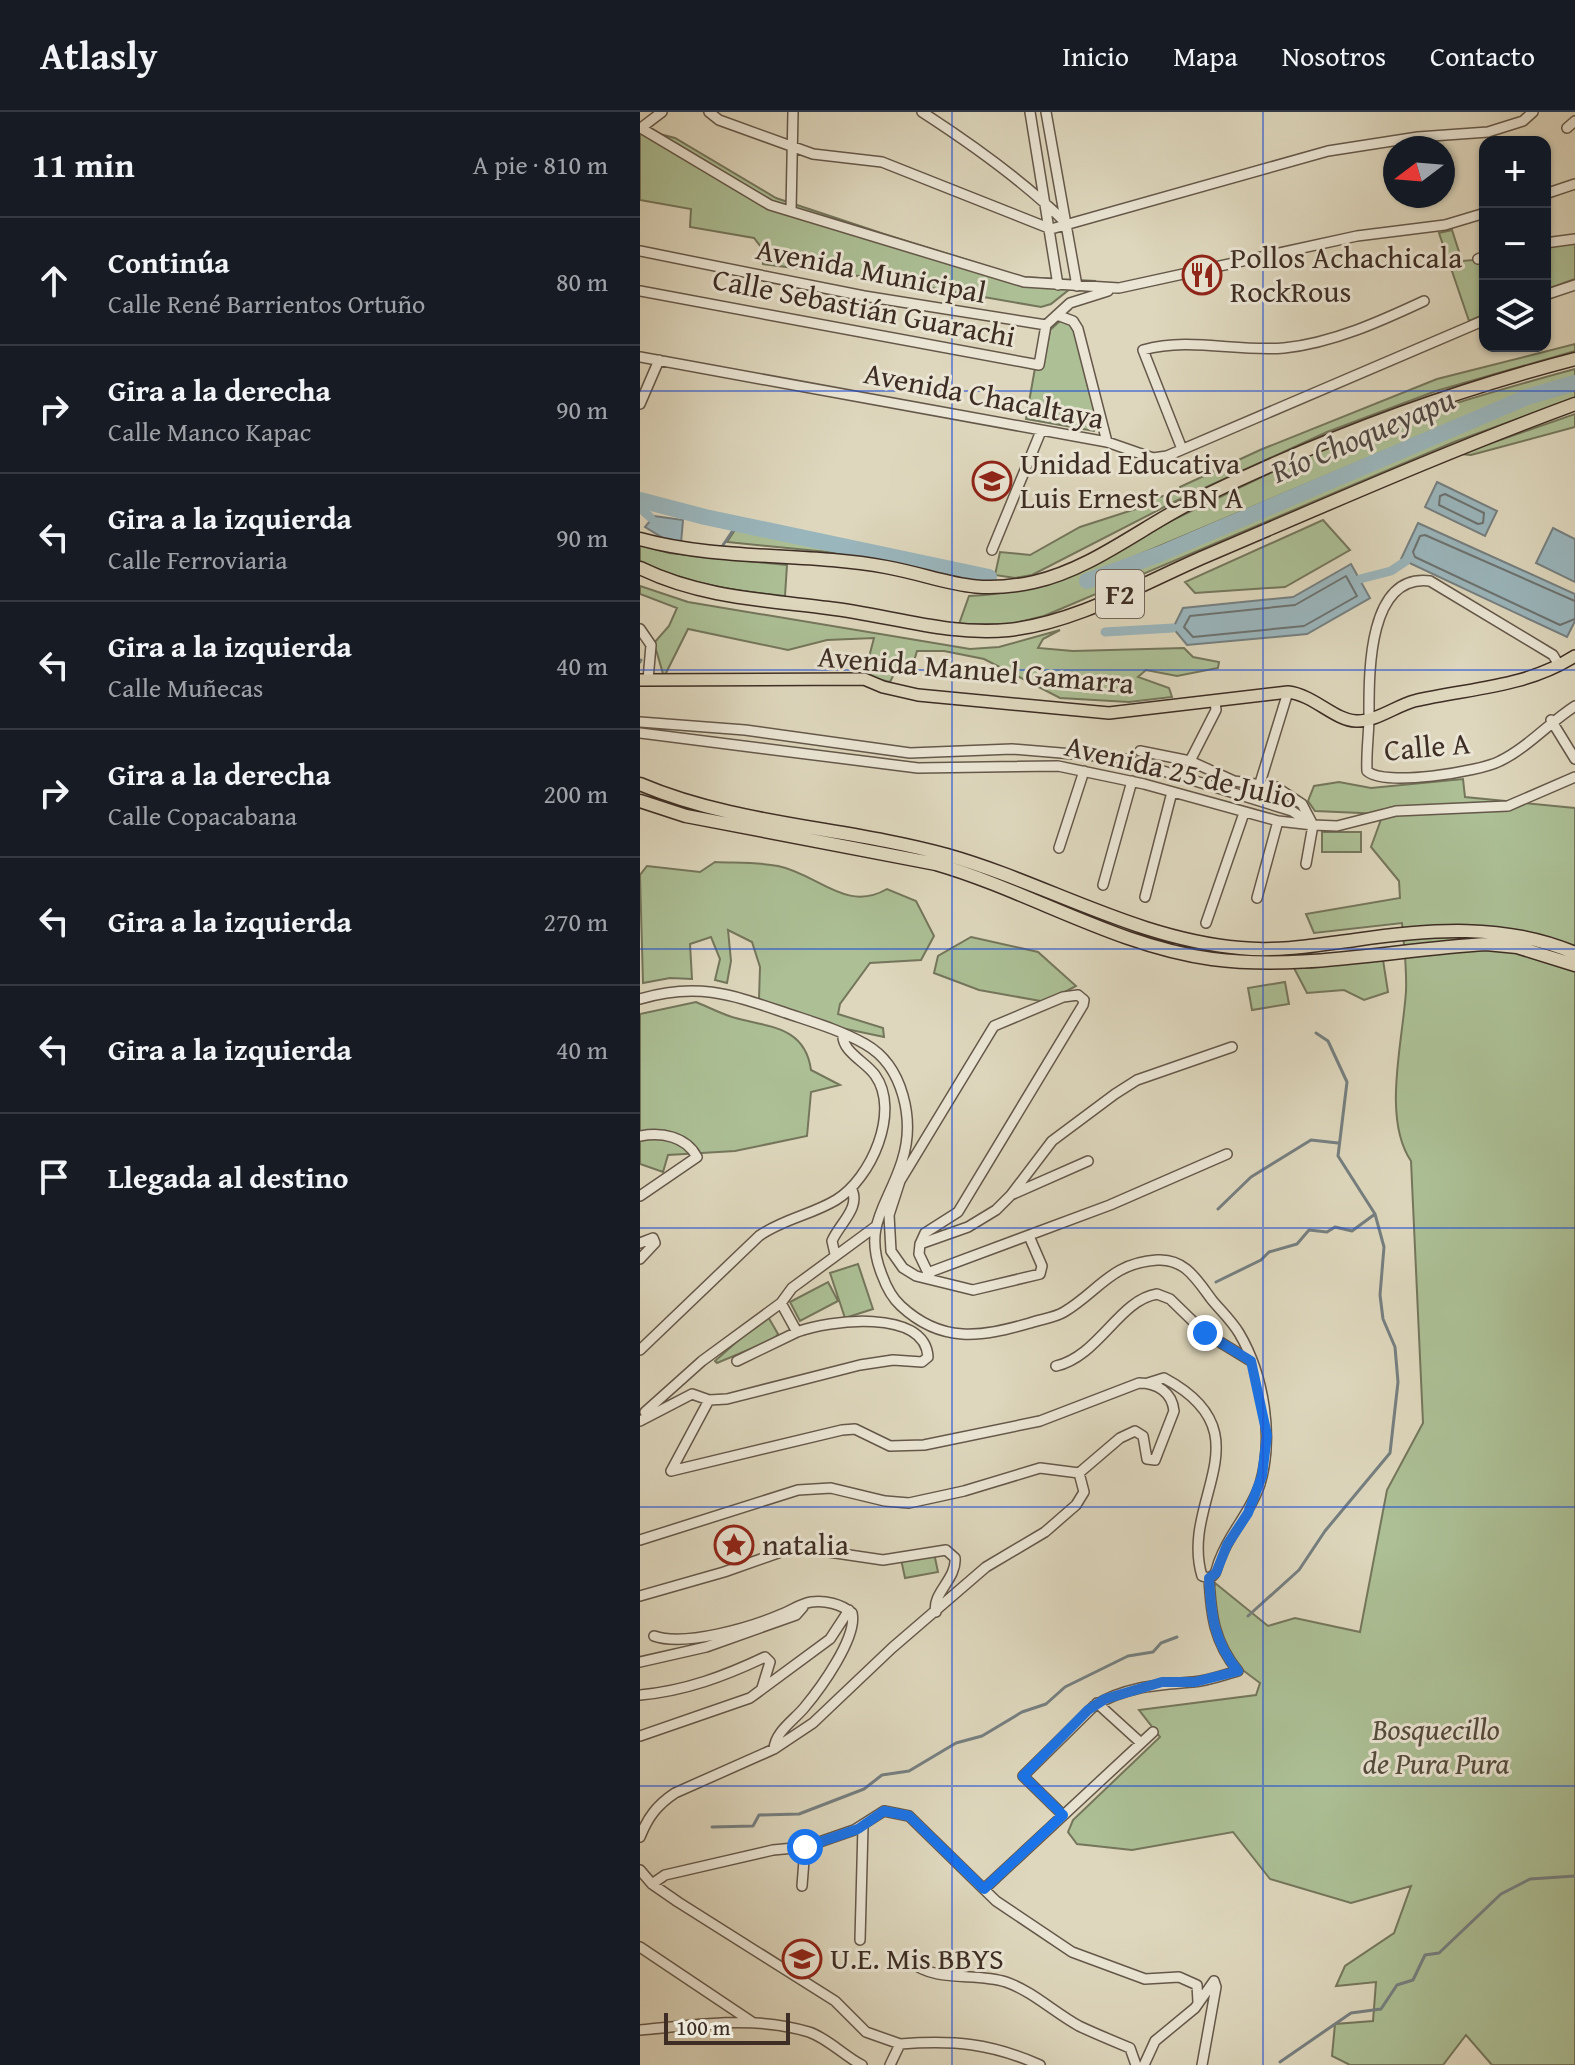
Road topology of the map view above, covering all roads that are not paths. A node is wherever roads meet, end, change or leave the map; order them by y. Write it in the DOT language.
graph roads {
  1 [pos="662,112"];
  2 [pos="709,112"];
  3 [pos="793,112"];
  4 [pos="922,112"];
  5 [pos="1030,112"];
  6 [pos="1046,112"];
  7 [pos="1533,112"];
  8 [pos="650,116"];
  9 [pos="1575,121"];
  10 [pos="640,128"];
  11 [pos="1567,128"];
  12 [pos="793,148"];
  13 [pos="1575,184"];
  14 [pos="1551,192"];
  15 [pos="1047,203"];
  16 [pos="791,211"];
  17 [pos="1479,215"];
  18 [pos="1067,224"];
  19 [pos="1051,229"];
  20 [pos="1575,239"];
  21 [pos="1551,242"];
  22 [pos="640,251"];
  23 [pos="1058,285"];
  24 [pos="1575,285"];
  25 [pos="1077,286"];
  26 [pos="1119,288"];
  27 [pos="640,291"];
  28 [pos="1551,293"];
  29 [pos="1424,301"];
  30 [pos="1057,315"];
  31 [pos="1479,323"];
  32 [pos="1046,325"];
  33 [pos="640,357"];
  34 [pos="1575,359"];
  35 [pos="659,360"];
  36 [pos="640,404"];
  37 [pos="1575,404"];
  38 [pos="1041,431"];
  39 [pos="1107,442"];
  40 [pos="1182,449"];
  41 [pos="640,539"];
  42 [pos="992,550"];
  43 [pos="640,568"];
  44 [pos="640,629"];
  45 [pos="1575,656"];
  46 [pos="1559,665"];
  47 [pos="644,680"];
  48 [pos="1288,692"];
  49 [pos="1215,701"];
  50 [pos="1575,706"];
  51 [pos="1369,718"];
  52 [pos="1551,720"];
  53 [pos="640,722"];
  54 [pos="640,733"];
  55 [pos="1140,751"];
  56 [pos="1575,759"];
  57 [pos="1190,761"];
  58 [pos="1084,771"];
  59 [pos="1575,777"];
  60 [pos="1132,781"];
  61 [pos="1260,783"];
  62 [pos="640,784"];
  63 [pos="1172,792"];
  64 [pos="640,801"];
  65 [pos="1244,813"];
  66 [pos="1278,821"];
  67 [pos="1313,825"];
  68 [pos="1059,848"];
  69 [pos="1306,864"];
  70 [pos="1103,885"];
  71 [pos="1145,897"];
  72 [pos="1257,898"];
  73 [pos="1206,923"];
  74 [pos="1575,953"];
  75 [pos="1575,965"];
  76 [pos="640,999"];
  77 [pos="843,1034"];
  78 [pos="1232,1047"];
  79 [pos="640,1136"];
  80 [pos="1227,1154"];
  81 [pos="1088,1161"];
  82 [pos="851,1188"];
  83 [pos="1011,1195"];
  84 [pos="640,1196"];
  85 [pos="875,1227"];
  86 [pos="1029,1236"];
  87 [pos="640,1243"];
  88 [pos="920,1244"];
  89 [pos="835,1254"];
  90 [pos="640,1259"];
  91 [pos="930,1276"];
  92 [pos="781,1303"];
  93 [pos="904,1308"];
  94 [pos="901,1324"];
  95 [pos="797,1332"];
  96 [pos="640,1350"];
  97 [pos="737,1361"];
  98 [pos="1251,1361"];
  99 [pos="1056,1366"];
  100 [pos="1148,1383"];
  101 [pos="709,1400"];
  102 [pos="640,1418"];
  103 [pos="1079,1473"];
  104 [pos="640,1540"];
  105 [pos="1209,1578"];
  106 [pos="640,1596"];
  107 [pos="803,1604"];
  108 [pos="849,1610"];
  109 [pos="936,1612"];
  110 [pos="654,1636"];
  111 [pos="640,1662"];
  112 [pos="762,1688"];
  113 [pos="640,1695"];
  114 [pos="1097,1703"];
  115 [pos="1153,1732"];
  116 [pos="640,1736"];
  117 [pos="1141,1743"];
  118 [pos="774,1749"];
  119 [pos="1063,1815"];
  120 [pos="863,1826"];
  121 [pos="640,1837"];
  122 [pos="805,1847"];
  123 [pos="640,1870"];
  124 [pos="652,1884"];
  125 [pos="802,1886"];
  126 [pos="984,1889"];
  127 [pos="860,1940"];
  128 [pos="640,1947"];
  129 [pos="911,1962"];
  130 [pos="1198,2002"];
  131 [pos="752,2022"];
  132 [pos="640,2030"];
  133 [pos="900,2044"];
  134 [pos="862,2065"];
  135 [pos="890,2065"];
  136 [pos="1040,2065"];
  137 [pos="1136,2065"];
  138 [pos="1144,2065"];
  139 [pos="1202,2065"];
  1 -- 8 [label="street"];
  2 -- 12 [label="street"];
  3 -- 12 [label="street"];
  4 -- 15 [label="street"];
  5 -- 15 [label="street"];
  6 -- 18 [label="street"];
  7 -- 18 [label="street"];
  8 -- 10 [label="street"];
  9 -- 11 [label="street"];
  10 -- 16 [label="street"];
  12 -- 16 [label="street"];
  12 -- 19 [label="street"];
  13 -- 14 [label="street"];
  15 -- 18 [label="street"];
  15 -- 19 [label="street"];
  16 -- 23 [label="street"];
  17 -- 26 [label="street"];
  18 -- 19 [label="street"];
  18 -- 25 [label="street"];
  19 -- 23 [label="street"];
  20 -- 21 [label="street"];
  22 -- 32 [label="street, Avenida Municipal"];
  23 -- 25 [label="street"];
  24 -- 28 [label="street"];
  25 -- 26 [label="street"];
  26 -- 30 [label="street"];
  27 -- 32 [label="street, Calle Sebastián Guarachi"];
  29 -- 40 [label="street"];
  30 -- 32 [label="street"];
  30 -- 39 [label="street"];
  31 -- 40 [label="street, Avenida Chacaltaya"];
  33 -- 35 [label="street, Avenida Chacaltaya"];
  34 -- 41 [label="highway, F2"];
  35 -- 36 [label="street"];
  35 -- 38 [label="street, Avenida Chacaltaya"];
  37 -- 43 [label="highway, F2"];
  38 -- 39 [label="street, Avenida Chacaltaya"];
  38 -- 42 [label="street"];
  39 -- 40 [label="street, Avenida Chacaltaya"];
  44 -- 47 [label="street"];
  45 -- 46 [label="main road"];
  46 -- 51 [label="main road"];
  46 -- 51 [label="street"];
  47 -- 49 [label="main road, Avenida Manuel Gamarra"];
  48 -- 49 [label="main road, Avenida Manuel Gamarra"];
  48 -- 51 [label="main road, Avenida Manuel Gamarra"];
  48 -- 61 [label="street"];
  49 -- 57 [label="street"];
  50 -- 52 [label="street, Calle A"];
  51 -- 52 [label="street, Calle A"];
  52 -- 56 [label="street"];
  53 -- 67 [label="street, Avenida 25 de Julio"];
  54 -- 58 [label="street, Avenida 25 de Julio"];
  55 -- 57 [label="street"];
  57 -- 61 [label="street"];
  58 -- 60 [label="street, Avenida 25 de Julio"];
  58 -- 68 [label="street"];
  59 -- 67 [label="street"];
  60 -- 63 [label="street, Avenida 25 de Julio"];
  60 -- 70 [label="street"];
  61 -- 67 [label="street"];
  62 -- 74 [label="highway"];
  63 -- 65 [label="street, Avenida 25 de Julio"];
  63 -- 71 [label="street"];
  64 -- 75 [label="highway"];
  65 -- 66 [label="street, Avenida 25 de Julio"];
  65 -- 73 [label="street"];
  66 -- 67 [label="street, Avenida 25 de Julio"];
  66 -- 72 [label="street"];
  67 -- 69 [label="street"];
  76 -- 77 [label="street"];
  77 -- 82 [label="street"];
  77 -- 85 [label="street"];
  78 -- 83 [label="street"];
  79 -- 84 [label="street"];
  80 -- 86 [label="street"];
  81 -- 83 [label="street"];
  82 -- 89 [label="street"];
  82 -- 96 [label="street"];
  83 -- 88 [label="street"];
  85 -- 89 [label="street"];
  85 -- 93 [label="street"];
  86 -- 91 [label="street"];
  86 -- 91 [label="street"];
  87 -- 90 [label="street"];
  88 -- 91 [label="street"];
  88 -- 91 [label="street"];
  89 -- 92 [label="street"];
  92 -- 95 [label="street"];
  92 -- 102 [label="street"];
  93 -- 94 [label="street"];
  93 -- 98 [label="street"];
  94 -- 95 [label="street"];
  94 -- 101 [label="street"];
  95 -- 97 [label="street"];
  98 -- 99 [label="street"];
  98 -- 105 [label="street"];
  100 -- 101 [label="street"];
  100 -- 103 [label="street"];
  100 -- 105 [label="street"];
  101 -- 102 [label="street"];
  103 -- 104 [label="street"];
  103 -- 109 [label="street"];
  105 -- 114 [label="street"];
  106 -- 109 [label="street"];
  107 -- 108 [label="street"];
  107 -- 110 [label="street"];
  107 -- 111 [label="street"];
  108 -- 112 [label="street"];
  108 -- 118 [label="street"];
  109 -- 118 [label="street"];
  112 -- 113 [label="street"];
  112 -- 116 [label="street"];
  114 -- 117 [label="street"];
  114 -- 119 [label="street"];
  115 -- 117 [label="street"];
  117 -- 119 [label="street"];
  118 -- 121 [label="street"];
  119 -- 126 [label="street"];
  120 -- 122 [label="street"];
  120 -- 126 [label="street"];
  120 -- 127 [label="street"];
  122 -- 124 [label="street"];
  122 -- 125 [label="street"];
  123 -- 124 [label="street"];
  124 -- 133 [label="street"];
  126 -- 130 [label="street"];
  128 -- 131 [label="street"];
  129 -- 137 [label="street"];
  130 -- 138 [label="street"];
  130 -- 139 [label="street"];
  131 -- 132 [label="street"];
  131 -- 134 [label="street"];
  133 -- 135 [label="street"];
  133 -- 136 [label="street"];
}
